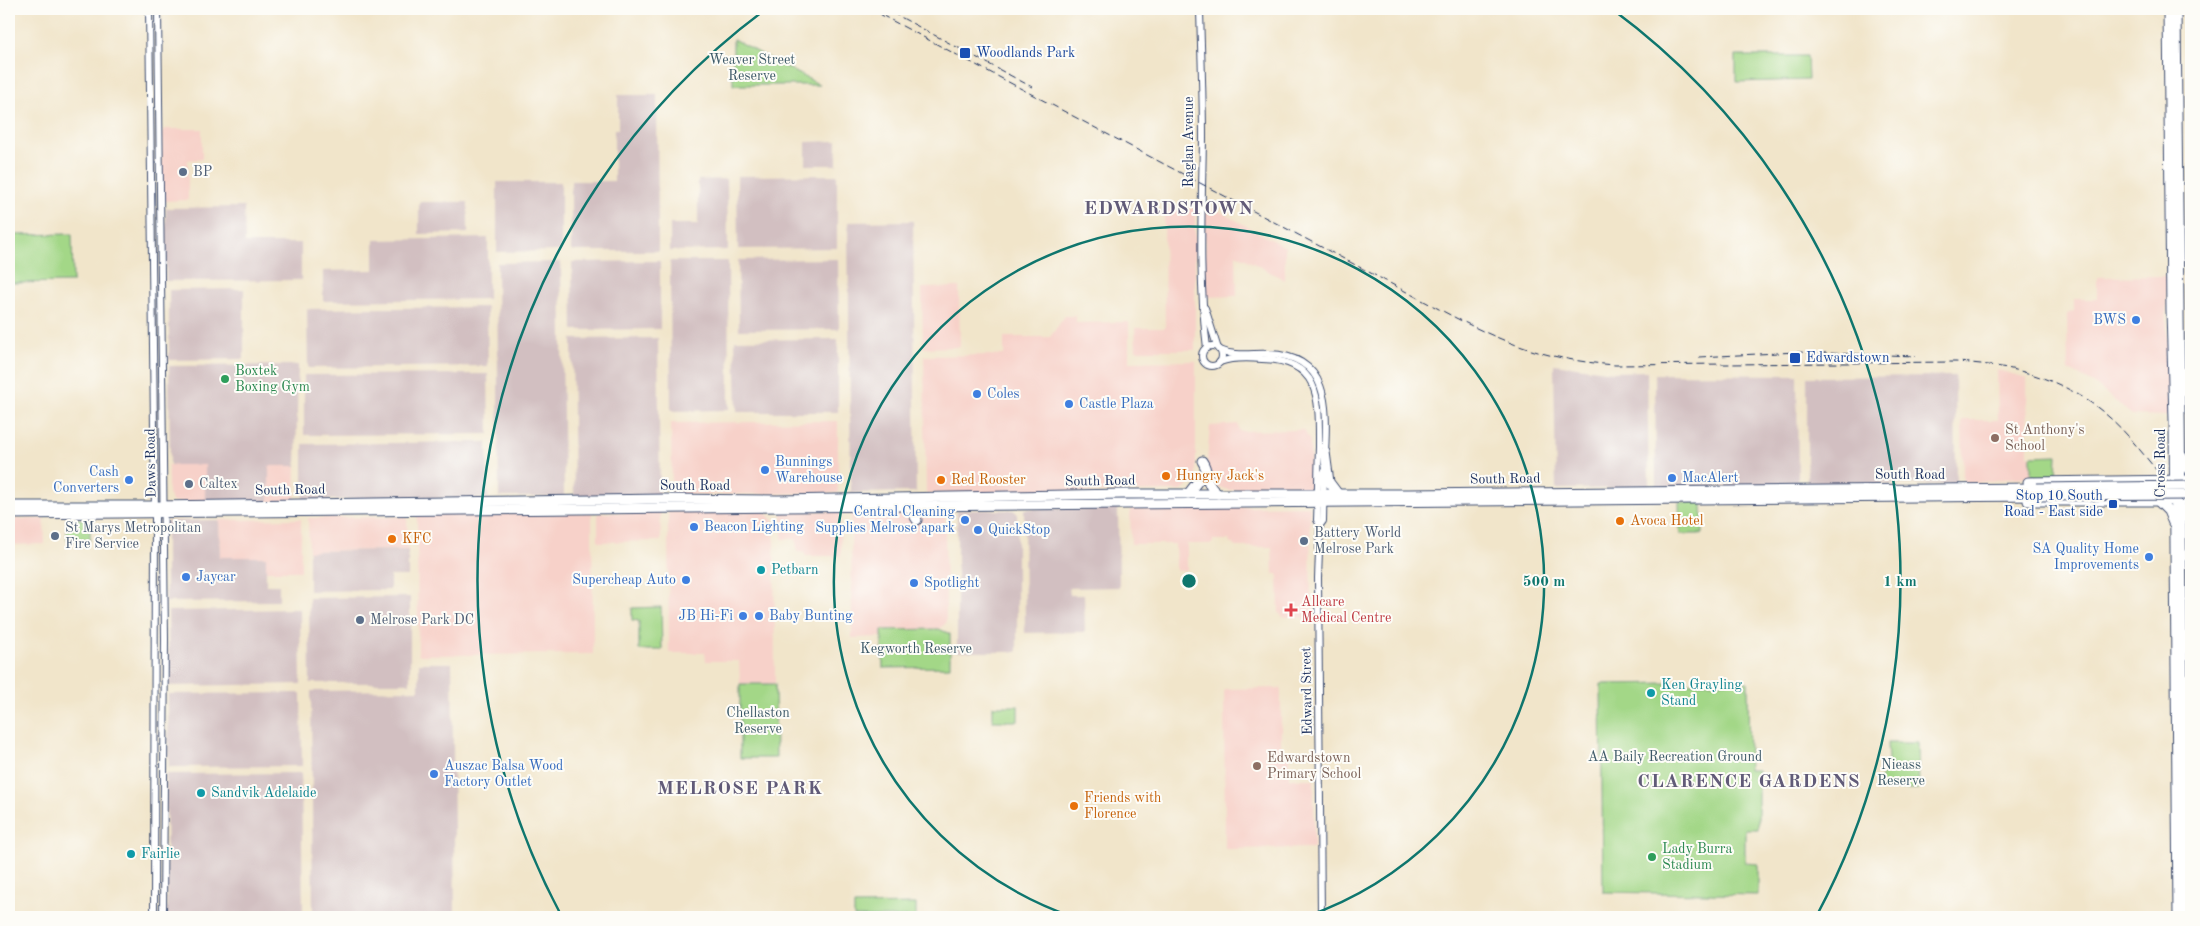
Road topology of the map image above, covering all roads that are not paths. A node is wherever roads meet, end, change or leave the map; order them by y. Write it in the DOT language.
graph roads {
  1 [pos="149,9"];
  2 [pos="158,9"];
  3 [pos="1200,9"];
  4 [pos="2168,9"];
  5 [pos="2176,9"];
  6 [pos="1203,304"];
  7 [pos="1207,348"];
  8 [pos="1219,350"];
  9 [pos="1220,362"];
  10 [pos="1325,452"];
  11 [pos="2181,454"];
  12 [pos="1202,462"];
  13 [pos="2191,473"];
  14 [pos="1202,476"];
  15 [pos="2191,480"];
  16 [pos="2150,481"];
  17 [pos="2178,481"];
  18 [pos="2191,486"];
  19 [pos="163,487"];
  20 [pos="1961,489"];
  21 [pos="2038,492"];
  22 [pos="1188,494"];
  23 [pos="1218,494"];
  24 [pos="1338,494"];
  25 [pos="2191,495"];
  26 [pos="1943,497"];
  27 [pos="1321,498"];
  28 [pos="2191,500"];
  29 [pos="2154,501"];
  30 [pos="2178,501"];
  31 [pos="9,506"];
  32 [pos="175,506"];
  33 [pos="908,506"];
  34 [pos="159,510"];
  35 [pos="9,514"];
  36 [pos="145,514"];
  37 [pos="918,520"];
  38 [pos="155,530"];
  39 [pos="2175,530"];
  40 [pos="2176,610"];
  41 [pos="2182,618"];
  42 [pos="2180,708"];
  43 [pos="2181,916"];
  44 [pos="154,917"];
  45 [pos="163,917"];
  46 [pos="1321,917"];
  1 -- 34 [label="main road, Daws Road"];
  2 -- 19 [label="main road, Daws Road"];
  3 -- 6 [label="main road, Raglan Avenue"];
  4 -- 17 [label="highway, Cross Road"];
  5 -- 11 [label="highway, Cross Road"];
  6 -- 7 [label="main road, Raglan Avenue"];
  6 -- 8 [label="main road, Raglan Avenue"];
  7 -- 8 [label="main road"];
  7 -- 9 [label="main road"];
  8 -- 9 [label="main road"];
  8 -- 10 [label="main road"];
  9 -- 27 [label="main road"];
  10 -- 24 [label="highway"];
  10 -- 27 [label="main road"];
  11 -- 13 [label="highway"];
  11 -- 17 [label="highway, Cross Road"];
  12 -- 23 [label="highway"];
  14 -- 22 [label="highway"];
  15 -- 17 [label="highway"];
  16 -- 17 [label="highway"];
  16 -- 20 [label="highway"];
  16 -- 29 [label="highway"];
  17 -- 30 [label="highway, Cross Road"];
  18 -- 21 [label="highway, South Road, bridge"];
  19 -- 32 [label="main road"];
  19 -- 34 [label="main road, Daws Road"];
  20 -- 21 [label="highway, South Road"];
  20 -- 24 [label="highway, South Road"];
  21 -- 25 [label="highway, South Road, bridge"];
  21 -- 26 [label="highway, South Road"];
  22 -- 23 [label="highway, South Road"];
  22 -- 32 [label="highway, South Road"];
  23 -- 27 [label="highway, South Road"];
  24 -- 27 [label="highway, South Road"];
  26 -- 27 [label="highway, South Road"];
  26 -- 29 [label="highway"];
  27 -- 33 [label="highway, South Road"];
  27 -- 46 [label="main road, Edward Street"];
  28 -- 30 [label="highway"];
  29 -- 30 [label="highway"];
  29 -- 39 [label="highway"];
  30 -- 39 [label="highway, Cross Road"];
  30 -- 41 [label="highway, Cross Road"];
  31 -- 34 [label="highway, South Road"];
  32 -- 34 [label="highway, South Road"];
  33 -- 34 [label="highway, South Road"];
  33 -- 37 [label="highway"];
  34 -- 36 [label="highway, South Road"];
  34 -- 38 [label="main road, Daws Road"];
  34 -- 45 [label="main road, Daws Road"];
  35 -- 36 [label="highway, South Road"];
  36 -- 38 [label="main road"];
  38 -- 44 [label="main road, Daws Road"];
  39 -- 40 [label="highway, Cross Road"];
  40 -- 41 [label="highway"];
  40 -- 42 [label="highway, Cross Road"];
  41 -- 42 [label="highway, Cross Road"];
  42 -- 43 [label="highway, Cross Road"];
}
